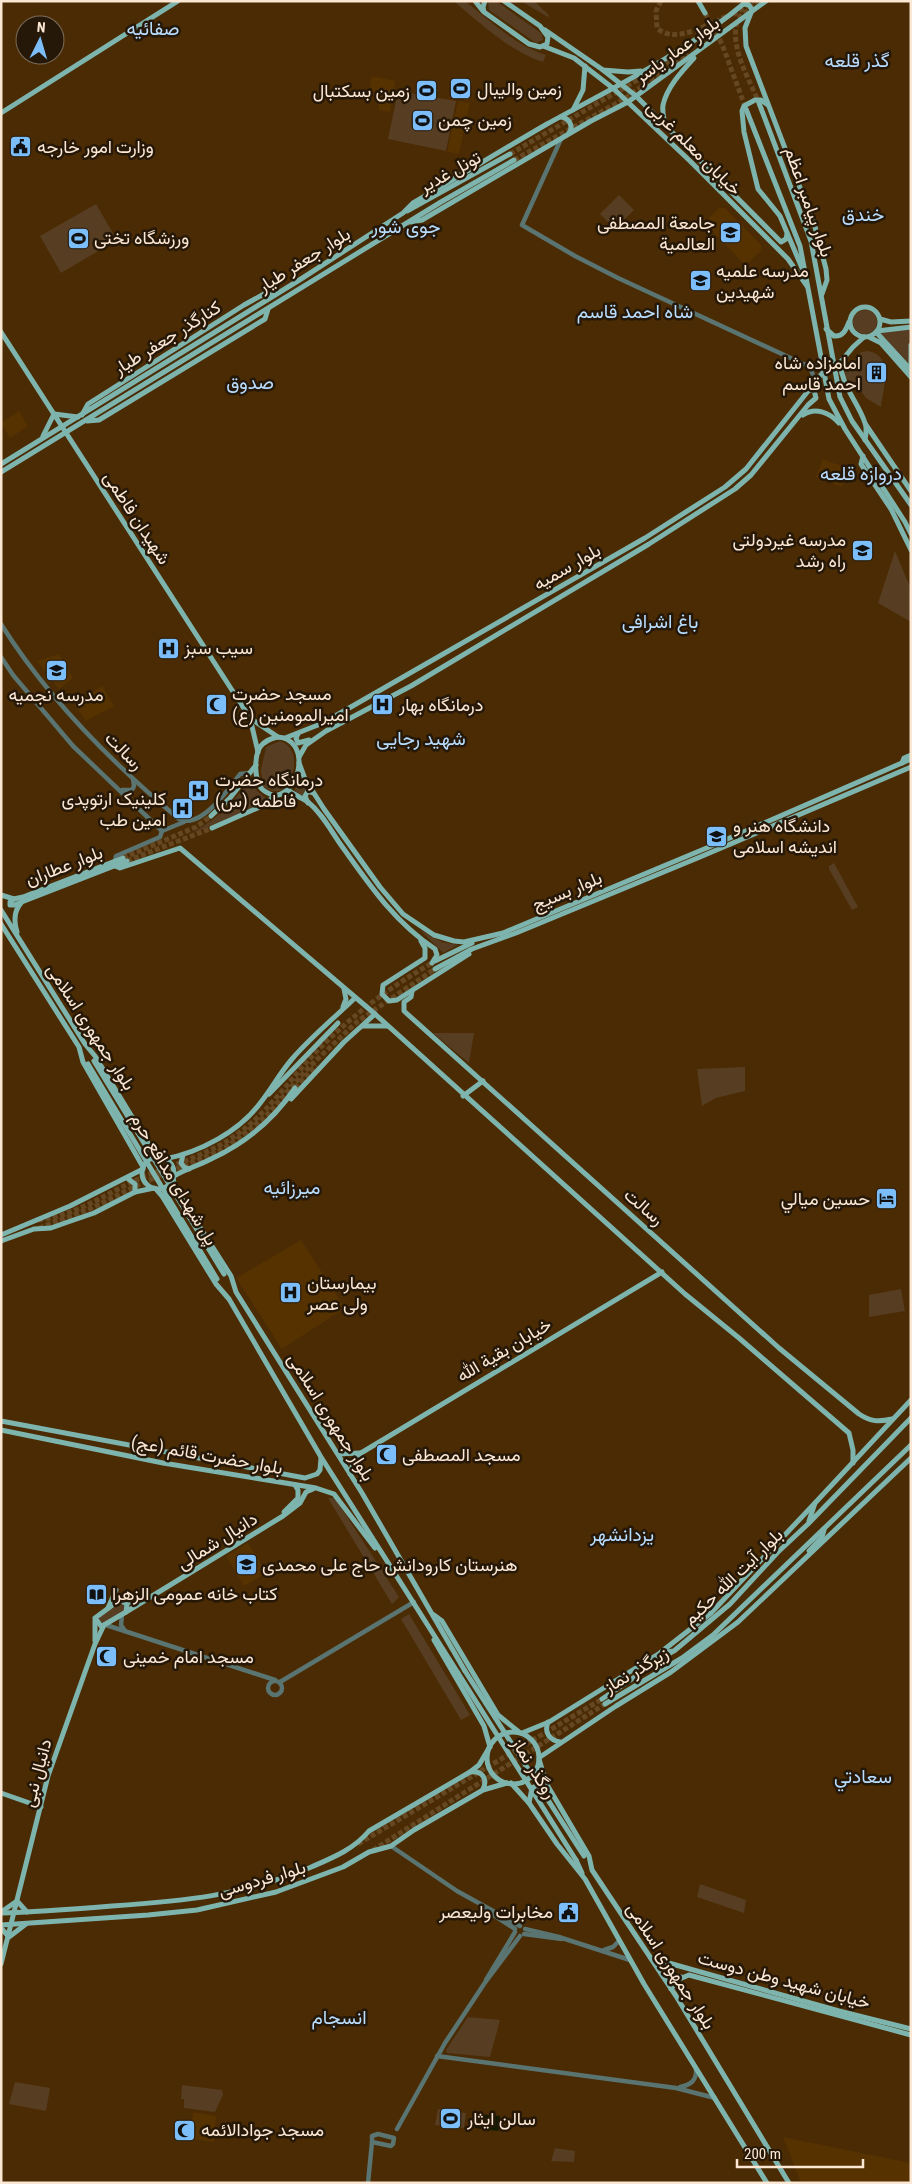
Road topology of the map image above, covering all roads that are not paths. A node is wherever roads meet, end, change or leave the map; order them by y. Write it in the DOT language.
graph roads {
  1 [pos="178,1"];
  2 [pos="475,1"];
  3 [pos="484,1"];
  4 [pos="504,1"];
  5 [pos="698,1"];
  6 [pos="766,1"];
  7 [pos="746,3"];
  8 [pos="484,12"];
  9 [pos="752,12"];
  10 [pos="705,13"];
  11 [pos="540,26"];
  12 [pos="558,38"];
  13 [pos="692,42"];
  14 [pos="544,46"];
  15 [pos="707,46"];
  16 [pos="553,49"];
  17 [pos="700,50"];
  18 [pos="585,66"];
  19 [pos="603,70"];
  20 [pos="647,70"];
  21 [pos="622,84"];
  22 [pos="614,89"];
  23 [pos="636,96"];
  24 [pos="628,102"];
  25 [pos="759,103"];
  26 [pos="768,105"];
  27 [pos="746,109"];
  28 [pos="571,112"];
  29 [pos="1,113"];
  30 [pos="561,117"];
  31 [pos="665,125"];
  32 [pos="569,134"];
  33 [pos="561,139"];
  34 [pos="510,154"];
  35 [pos="514,160"];
  36 [pos="441,202"];
  37 [pos="403,213"];
  38 [pos="410,222"];
  39 [pos="787,234"];
  40 [pos="779,240"];
  41 [pos="772,244"];
  42 [pos="807,278"];
  43 [pos="301,279"];
  44 [pos="306,286"];
  45 [pos="809,288"];
  46 [pos="822,294"];
  47 [pos="850,319"];
  48 [pos="880,319"];
  49 [pos="911,321"];
  50 [pos="911,327"];
  51 [pos="826,328"];
  52 [pos="1,332"];
  53 [pos="877,332"];
  54 [pos="866,337"];
  55 [pos="911,345"];
  56 [pos="822,361"];
  57 [pos="840,363"];
  58 [pos="911,366"];
  59 [pos="810,367"];
  60 [pos="911,370"];
  61 [pos="824,371"];
  62 [pos="834,372"];
  63 [pos="911,377"];
  64 [pos="835,378"];
  65 [pos="810,388"];
  66 [pos="847,391"];
  67 [pos="54,414"];
  68 [pos="80,416"];
  69 [pos="798,418"];
  70 [pos="865,423"];
  71 [pos="62,426"];
  72 [pos="76,427"];
  73 [pos="845,429"];
  74 [pos="66,433"];
  75 [pos="42,438"];
  76 [pos="70,439"];
  77 [pos="865,440"];
  78 [pos="52,442"];
  79 [pos="863,456"];
  80 [pos="1,464"];
  81 [pos="1,472"];
  82 [pos="911,491"];
  83 [pos="911,505"];
  84 [pos="911,534"];
  85 [pos="911,550"];
  86 [pos="1,624"];
  87 [pos="1,657"];
  88 [pos="250,718"];
  89 [pos="298,733"];
  90 [pos="282,738"];
  91 [pos="312,740"];
  92 [pos="258,752"];
  93 [pos="911,755"];
  94 [pos="299,760"];
  95 [pos="911,760"];
  96 [pos="901,763"];
  97 [pos="256,765"];
  98 [pos="911,768"];
  99 [pos="249,773"];
  100 [pos="133,778"];
  101 [pos="119,789"];
  102 [pos="288,790"];
  103 [pos="314,793"];
  104 [pos="275,796"];
  105 [pos="308,803"];
  106 [pos="211,816"];
  107 [pos="186,822"];
  108 [pos="212,828"];
  109 [pos="162,832"];
  110 [pos="125,859"];
  111 [pos="115,864"];
  112 [pos="633,882"];
  113 [pos="1,895"];
  114 [pos="14,899"];
  115 [pos="21,902"];
  116 [pos="1,910"];
  117 [pos="1,924"];
  118 [pos="1,932"];
  119 [pos="18,938"];
  120 [pos="419,939"];
  121 [pos="11,942"];
  122 [pos="482,942"];
  123 [pos="436,969"];
  124 [pos="344,989"];
  125 [pos="412,991"];
  126 [pos="355,998"];
  127 [pos="342,1011"];
  128 [pos="375,1014"];
  129 [pos="338,1023"];
  130 [pos="363,1026"];
  131 [pos="387,1026"];
  132 [pos="85,1044"];
  133 [pos="79,1048"];
  134 [pos="91,1062"];
  135 [pos="483,1081"];
  136 [pos="295,1088"];
  137 [pos="464,1096"];
  138 [pos="262,1101"];
  139 [pos="282,1107"];
  140 [pos="146,1140"];
  141 [pos="134,1148"];
  142 [pos="183,1155"];
  143 [pos="162,1158"];
  144 [pos="143,1168"];
  145 [pos="190,1169"];
  146 [pos="174,1177"];
  147 [pos="127,1178"];
  148 [pos="176,1188"];
  149 [pos="155,1189"];
  150 [pos="135,1192"];
  151 [pos="162,1196"];
  152 [pos="1,1235"];
  153 [pos="1,1241"];
  154 [pos="662,1272"];
  155 [pos="236,1292"];
  156 [pos="229,1299"];
  157 [pos="911,1400"];
  158 [pos="911,1418"];
  159 [pos="892,1419"];
  160 [pos="1,1421"];
  161 [pos="1,1430"];
  162 [pos="911,1445"];
  163 [pos="147,1449"];
  164 [pos="361,1453"];
  165 [pos="338,1454"];
  166 [pos="321,1457"];
  167 [pos="911,1458"];
  168 [pos="146,1459"];
  169 [pos="853,1463"];
  170 [pos="350,1474"];
  171 [pos="294,1485"];
  172 [pos="316,1488"];
  173 [pos="815,1503"];
  174 [pos="290,1510"];
  175 [pos="808,1524"];
  176 [pos="824,1528"];
  177 [pos="380,1552"];
  178 [pos="219,1554"];
  179 [pos="798,1565"];
  180 [pos="123,1601"];
  181 [pos="414,1602"];
  182 [pos="108,1608"];
  183 [pos="124,1613"];
  184 [pos="432,1614"];
  185 [pos="425,1619"];
  186 [pos="95,1620"];
  187 [pos="738,1622"];
  188 [pos="105,1625"];
  189 [pos="126,1631"];
  190 [pos="713,1635"];
  191 [pos="95,1644"];
  192 [pos="674,1651"];
  193 [pos="660,1653"];
  194 [pos="682,1658"];
  195 [pos="465,1671"];
  196 [pos="458,1673"];
  197 [pos="261,1674"];
  198 [pos="278,1681"];
  199 [pos="270,1686"];
  200 [pos="602,1699"];
  201 [pos="605,1704"];
  202 [pos="498,1715"];
  203 [pos="549,1722"];
  204 [pos="484,1726"];
  205 [pos="520,1733"];
  206 [pos="560,1742"];
  207 [pos="490,1747"];
  208 [pos="540,1758"];
  209 [pos="470,1772"];
  210 [pos="509,1783"];
  211 [pos="547,1786"];
  212 [pos="483,1790"];
  213 [pos="1,1793"];
  214 [pos="529,1803"];
  215 [pos="41,1807"];
  216 [pos="391,1846"];
  217 [pos="592,1870"];
  218 [pos="585,1879"];
  219 [pos="17,1901"];
  220 [pos="1,1912"];
  221 [pos="27,1912"];
  222 [pos="14,1913"];
  223 [pos="26,1924"];
  224 [pos="12,1925"];
  225 [pos="1,1927"];
  226 [pos="517,1929"];
  227 [pos="523,1933"];
  228 [pos="9,1937"];
  229 [pos="619,1941"];
  230 [pos="600,1950"];
  231 [pos="651,1957"];
  232 [pos="630,1960"];
  233 [pos="1,1964"];
  234 [pos="676,1965"];
  235 [pos="682,1977"];
  236 [pos="484,1984"];
  237 [pos="731,1984"];
  238 [pos="671,1989"];
  239 [pos="838,2014"];
  240 [pos="911,2029"];
  241 [pos="911,2035"];
  242 [pos="437,2056"];
  243 [pos="696,2069"];
  244 [pos="676,2088"];
  245 [pos="715,2098"];
  246 [pos="398,2128"];
  247 [pos="385,2134"];
  248 [pos="394,2138"];
  249 [pos="372,2142"];
  250 [pos="368,2183"];
  251 [pos="767,2183"];
  252 [pos="789,2183"];
  1 -- 29 [label="main road"];
  2 -- 8 [label="main road"];
  3 -- 8 [label="main road"];
  4 -- 11 [label="main road, خیابان معلم غربی"];
  5 -- 10 [label="main road"];
  6 -- 9 [label="main road, بلوار عمار یاسر"];
  7 -- 9 [label="main road"];
  7 -- 13 [label="main road, بلوار عمار یاسر"];
  8 -- 14 [label="main road, خیابان معلم غربی"];
  9 -- 15 [label="main road, بلوار عمار یاسر"];
  9 -- 26 [label="main road"];
  11 -- 12 [label="main road, خیابان معلم غربی"];
  11 -- 14 [label="main road"];
  12 -- 16 [label="main road"];
  12 -- 19 [label="main road, خیابان معلم غربی"];
  13 -- 17 [label="main road"];
  13 -- 20 [label="main road, بلوار عمار یاسر"];
  14 -- 16 [label="main road, خیابان معلم غربی"];
  15 -- 17 [label="main road, بلوار عمار یاسر"];
  15 -- 31 [label="main road"];
  16 -- 18 [label="main road, خیابان معلم غربی"];
  17 -- 23 [label="main road, بلوار عمار یاسر"];
  18 -- 22 [label="main road, خیابان معلم غربی"];
  18 -- 28 [label="main road"];
  19 -- 20 [label="main road"];
  19 -- 21 [label="main road, خیابان معلم غربی"];
  20 -- 21 [label="main road, بلوار عمار یاسر"];
  21 -- 22 [label="main road, بلوار عمار یاسر"];
  21 -- 23 [label="main road, خیابان معلم غربی"];
  22 -- 24 [label="main road, خیابان معلم غربی"];
  22 -- 28 [label="main road, بلوار جعفر طیار"];
  23 -- 24 [label="main road, بلوار عمار یاسر"];
  23 -- 31 [label="main road, خیابان معلم غربی"];
  24 -- 32 [label="main road, بلوار جعفر طیار"];
  24 -- 41 [label="main road, خیابان معلم غربی"];
  25 -- 46 [label="main road, بلوار پیامبر اعظم"];
  26 -- 39 [label="main road"];
  26 -- 46 [label="main road"];
  27 -- 42 [label="main road, بلوار پیامبر اعظم"];
  28 -- 30 [label="main road, بلوار جعفر طیار"];
  30 -- 32 [label="main road"];
  30 -- 37 [label="main road, بلوار جعفر طیار"];
  31 -- 40 [label="main road, خیابان معلم غربی"];
  32 -- 33 [label="main road, بلوار جعفر طیار"];
  33 -- 38 [label="main road, بلوار جعفر طیار"];
  33 -- 59 [label="street"];
  34 -- 37 [label="main road, تونل غدیر"];
  35 -- 36 [label="main road, تونل غدیر"];
  36 -- 38 [label="main road, بلوار جعفر طیار"];
  37 -- 43 [label="main road, بلوار جعفر طیار"];
  38 -- 44 [label="main road, بلوار جعفر طیار"];
  39 -- 40 [label="main road"];
  39 -- 42 [label="main road"];
  40 -- 41 [label="main road"];
  41 -- 45 [label="main road, خیابان معلم غربی"];
  42 -- 45 [label="main road"];
  43 -- 44 [label="main road"];
  43 -- 68 [label="main road, بلوار جعفر طیار"];
  44 -- 72 [label="main road, بلوار جعفر طیار"];
  45 -- 56 [label="main road"];
  46 -- 51 [label="main road, بلوار پیامبر اعظم"];
  47 -- 48 [label="main road"];
  47 -- 51 [label="main road"];
  47 -- 54 [label="main road"];
  48 -- 49 [label="main road"];
  48 -- 53 [label="main road"];
  50 -- 53 [label="main road"];
  51 -- 62 [label="main road, بلوار پیامبر اعظم"];
  52 -- 67 [label="main road, شهیدان فاطمی"];
  53 -- 54 [label="main road"];
  53 -- 60 [label="main road"];
  54 -- 57 [label="main road"];
  54 -- 63 [label="main road"];
  55 -- 58 [label="main road"];
  56 -- 59 [label="street"];
  56 -- 61 [label="main road"];
  57 -- 62 [label="main road"];
  57 -- 66 [label="main road"];
  59 -- 65 [label="street"];
  61 -- 65 [label="main road, بلوار سمیه"];
  61 -- 73 [label="main road"];
  62 -- 64 [label="main road, بلوار پیامبر اعظم"];
  64 -- 66 [label="main road"];
  64 -- 77 [label="main road, بلوار پیامبر اعظم"];
  65 -- 69 [label="main road, بلوار سمیه"];
  65 -- 89 [label="main road, بلوار سمیه"];
  66 -- 70 [label="main road"];
  67 -- 68 [label="main road"];
  67 -- 71 [label="main road, شهیدان فاطمی"];
  67 -- 75 [label="main road"];
  68 -- 71 [label="main road, بلوار جعفر طیار"];
  69 -- 73 [label="main road"];
  69 -- 91 [label="main road, بلوار سمیه"];
  70 -- 77 [label="main road"];
  70 -- 82 [label="main road"];
  71 -- 74 [label="main road, شهیدان فاطمی"];
  71 -- 75 [label="main road, بلوار جعفر طیار"];
  72 -- 74 [label="main road, بلوار جعفر طیار"];
  72 -- 76 [label="main road"];
  73 -- 79 [label="main road"];
  74 -- 76 [label="main road, شهیدان فاطمی"];
  74 -- 78 [label="main road, بلوار جعفر طیار"];
  75 -- 80 [label="main road, بلوار جعفر طیار"];
  76 -- 78 [label="main road"];
  76 -- 88 [label="main road, شهیدان فاطمی"];
  77 -- 83 [label="main road, بلوار پیامبر اعظم"];
  78 -- 81 [label="main road, بلوار جعفر طیار"];
  79 -- 84 [label="main road"];
  79 -- 85 [label="main road"];
  86 -- 100 [label="street, رسالت"];
  87 -- 101 [label="street, رسالت"];
  88 -- 90 [label="main road"];
  88 -- 92 [label="main road"];
  89 -- 90 [label="main road, بلوار سمیه"];
  89 -- 91 [label="main road"];
  90 -- 92 [label="main road"];
  90 -- 94 [label="main road"];
  91 -- 94 [label="main road, بلوار سمیه"];
  92 -- 97 [label="main road"];
  93 -- 96 [label="main road"];
  94 -- 102 [label="main road"];
  94 -- 103 [label="main road, بلوار بسیج"];
  95 -- 96 [label="main road, بلوار بسیج"];
  96 -- 112 [label="main road, بلوار بسیج"];
  97 -- 99 [label="main road"];
  97 -- 104 [label="main road"];
  98 -- 112 [label="main road, بلوار بسیج"];
  99 -- 106 [label="main road"];
  99 -- 107 [label="street"];
  100 -- 101 [label="street"];
  100 -- 107 [label="street, رسالت"];
  101 -- 109 [label="street, رسالت"];
  102 -- 104 [label="main road"];
  102 -- 105 [label="main road"];
  103 -- 105 [label="main road"];
  103 -- 122 [label="main road, بلوار بسیج"];
  104 -- 108 [label="main road"];
  105 -- 120 [label="main road"];
  107 -- 109 [label="street"];
  109 -- 111 [label="street"];
  110 -- 111 [label="main road, بلوار عطاران"];
  111 -- 114 [label="main road, بلوار عطاران"];
  111 -- 115 [label="main road, بلوار عطاران"];
  111 -- 124 [label="main road"];
  112 -- 122 [label="main road, بلوار بسیج"];
  113 -- 114 [label="main road"];
  114 -- 115 [label="main road"];
  115 -- 119 [label="main road"];
  116 -- 119 [label="main road, بلوار جمهوری اسلامی"];
  117 -- 121 [label="main road, بلوار جمهوری اسلامی"];
  118 -- 121 [label="main road"];
  119 -- 132 [label="main road, بلوار جمهوری اسلامی"];
  120 -- 122 [label="main road"];
  120 -- 125 [label="main road"];
  121 -- 133 [label="main road, بلوار جمهوری اسلامی"];
  122 -- 123 [label="main road"];
  122 -- 125 [label="main road"];
  124 -- 126 [label="main road"];
  124 -- 127 [label="main road"];
  125 -- 135 [label="main road, رسالت"];
  126 -- 127 [label="main road"];
  126 -- 128 [label="main road, رسالت"];
  127 -- 138 [label="main road"];
  128 -- 130 [label="main road"];
  128 -- 131 [label="main road, رسالت"];
  129 -- 138 [label="main road"];
  130 -- 131 [label="main road"];
  130 -- 139 [label="main road"];
  131 -- 137 [label="main road, رسالت"];
  132 -- 134 [label="main road, پل شهدای مدافع حرم"];
  132 -- 140 [label="main road, بلوار جمهوری اسلامی"];
  133 -- 134 [label="main road, پل شهدای مدافع حرم"];
  133 -- 141 [label="main road, بلوار جمهوری اسلامی"];
  134 -- 155 [label="main road, پل شهدای مدافع حرم, bridge"];
  134 -- 156 [label="main road, پل شهدای مدافع حرم, bridge"];
  135 -- 137 [label="main road"];
  135 -- 159 [label="main road, رسالت"];
  136 -- 139 [label="main road"];
  137 -- 154 [label="main road, رسالت"];
  138 -- 142 [label="main road"];
  139 -- 145 [label="main road"];
  140 -- 141 [label="main road"];
  140 -- 143 [label="main road, بلوار جمهوری اسلامی"];
  141 -- 144 [label="main road, بلوار جمهوری اسلامی"];
  142 -- 143 [label="main road"];
  142 -- 145 [label="main road"];
  143 -- 144 [label="main road"];
  143 -- 146 [label="main road"];
  144 -- 147 [label="main road"];
  144 -- 149 [label="main road"];
  145 -- 146 [label="main road"];
  146 -- 148 [label="main road, بلوار جمهوری اسلامی"];
  146 -- 149 [label="main road"];
  147 -- 150 [label="main road"];
  147 -- 152 [label="main road"];
  148 -- 151 [label="main road"];
  148 -- 155 [label="main road, بلوار جمهوری اسلامی"];
  149 -- 150 [label="main road"];
  149 -- 151 [label="main road, بلوار جمهوری اسلامی"];
  150 -- 153 [label="main road"];
  151 -- 156 [label="main road, بلوار جمهوری اسلامی"];
  154 -- 164 [label="main road, خیابان بقیة الله"];
  154 -- 169 [label="main road, رسالت"];
  155 -- 165 [label="main road, بلوار جمهوری اسلامی"];
  156 -- 166 [label="main road, بلوار جمهوری اسلامی"];
  157 -- 159 [label="main road"];
  158 -- 175 [label="main road, بلوار آیت الله حکیم"];
  159 -- 169 [label="main road"];
  160 -- 163 [label="main road, بلوار حضرت قائم (عج)"];
  161 -- 168 [label="main road, بلوار حضرت قائم (عج)"];
  162 -- 176 [label="main road, بلوار آیت الله حکیم"];
  163 -- 166 [label="main road, بلوار حضرت قائم (عج)"];
  163 -- 168 [label="main road"];
  164 -- 165 [label="main road, خیابان بقیة الله"];
  164 -- 170 [label="main road"];
  165 -- 170 [label="main road, بلوار جمهوری اسلامی"];
  166 -- 177 [label="main road, بلوار جمهوری اسلامی"];
  167 -- 179 [label="main road"];
  168 -- 171 [label="main road, بلوار حضرت قائم (عج)"];
  169 -- 173 [label="main road"];
  170 -- 184 [label="main road, بلوار جمهوری اسلامی"];
  171 -- 172 [label="main road, بلوار حضرت قائم (عج)"];
  171 -- 174 [label="main road"];
  172 -- 174 [label="main road, دانیال شمالی"];
  172 -- 177 [label="main road, بلوار حضرت قائم (عج)"];
  173 -- 175 [label="main road"];
  173 -- 193 [label="main road"];
  174 -- 178 [label="main road, دانیال شمالی"];
  175 -- 192 [label="main road, بلوار آیت الله حکیم"];
  176 -- 179 [label="main road"];
  176 -- 190 [label="main road, بلوار آیت الله حکیم"];
  177 -- 181 [label="main road, بلوار جمهوری اسلامی"];
  178 -- 180 [label="main road, دانیال شمالی"];
  178 -- 183 [label="main road, دانیال شمالی"];
  179 -- 187 [label="main road"];
  180 -- 182 [label="main road"];
  180 -- 182 [label="main road"];
  180 -- 183 [label="main road"];
  181 -- 185 [label="main road, بلوار جمهوری اسلامی"];
  181 -- 198 [label="street"];
  182 -- 186 [label="main road"];
  183 -- 188 [label="main road, دانیال شمالی"];
  183 -- 189 [label="street"];
  184 -- 195 [label="main road, بلوار جمهوری اسلامی"];
  184 -- 202 [label="main road"];
  185 -- 196 [label="main road, بلوار جمهوری اسلامی"];
  185 -- 204 [label="main road"];
  186 -- 188 [label="main road"];
  186 -- 191 [label="main road, دانیال نبی"];
  187 -- 190 [label="main road"];
  187 -- 206 [label="main road"];
  188 -- 189 [label="street"];
  188 -- 191 [label="main road, دانیال نبی"];
  189 -- 197 [label="street"];
  190 -- 194 [label="main road, بلوار آیت الله حکیم"];
  191 -- 215 [label="main road, دانیال نبی"];
  192 -- 193 [label="main road"];
  192 -- 200 [label="main road, زیرگذر نماز"];
  193 -- 203 [label="main road"];
  194 -- 201 [label="main road, زیرگذر نماز"];
  195 -- 217 [label="main road, روگذر نماز, bridge"];
  196 -- 218 [label="main road, روگذر نماز, bridge"];
  197 -- 198 [label="street"];
  197 -- 199 [label="street"];
  198 -- 199 [label="street"];
  198 -- 199 [label="street"];
  202 -- 204 [label="main road"];
  202 -- 205 [label="main road"];
  203 -- 205 [label="main road"];
  203 -- 206 [label="main road"];
  204 -- 207 [label="main road"];
  205 -- 207 [label="main road"];
  205 -- 208 [label="main road"];
  206 -- 208 [label="main road"];
  207 -- 209 [label="main road, بلوار فردوسی"];
  207 -- 210 [label="main road"];
  208 -- 210 [label="main road"];
  208 -- 211 [label="main road, بلوار جمهوری اسلامی"];
  209 -- 212 [label="main road"];
  209 -- 221 [label="main road, بلوار فردوسی"];
  210 -- 212 [label="main road, بلوار فردوسی"];
  210 -- 214 [label="main road, بلوار جمهوری اسلامی"];
  211 -- 214 [label="main road"];
  211 -- 217 [label="main road, بلوار جمهوری اسلامی"];
  212 -- 216 [label="main road, بلوار فردوسی"];
  213 -- 215 [label="main road"];
  214 -- 218 [label="main road, بلوار جمهوری اسلامی"];
  215 -- 219 [label="main road, دانیال نبی"];
  216 -- 223 [label="main road, بلوار فردوسی"];
  216 -- 226 [label="street"];
  217 -- 231 [label="main road, بلوار جمهوری اسلامی"];
  218 -- 229 [label="main road, بلوار جمهوری اسلامی"];
  219 -- 220 [label="main road"];
  219 -- 221 [label="main road"];
  219 -- 222 [label="main road, دانیال نبی"];
  220 -- 222 [label="main road, بلوار فردوسی"];
  221 -- 222 [label="main road, بلوار فردوسی"];
  222 -- 224 [label="main road, دانیال نبی"];
  223 -- 224 [label="main road, بلوار فردوسی"];
  223 -- 228 [label="main road"];
  224 -- 225 [label="main road, بلوار فردوسی"];
  224 -- 228 [label="main road, دانیال نبی"];
  225 -- 228 [label="main road"];
  226 -- 227 [label="street"];
  226 -- 227 [label="street"];
  226 -- 236 [label="street"];
  227 -- 230 [label="street"];
  227 -- 236 [label="street"];
  228 -- 233 [label="main road, دانیال نبی"];
  229 -- 230 [label="street"];
  229 -- 232 [label="main road, بلوار جمهوری اسلامی"];
  230 -- 232 [label="street"];
  231 -- 234 [label="main road, خیابان شهید وطن دوست"];
  231 -- 238 [label="main road, بلوار جمهوری اسلامی"];
  232 -- 243 [label="main road, بلوار جمهوری اسلامی"];
  234 -- 235 [label="main road"];
  234 -- 237 [label="main road, خیابان شهید وطن دوست"];
  235 -- 237 [label="main road, خیابان شهید وطن دوست"];
  235 -- 238 [label="main road, خیابان شهید وطن دوست"];
  236 -- 242 [label="street"];
  237 -- 239 [label="main road, خیابان شهید وطن دوست"];
  238 -- 252 [label="main road, بلوار جمهوری اسلامی"];
  239 -- 240 [label="main road, خیابان شهید وطن دوست"];
  239 -- 241 [label="main road, خیابان شهید وطن دوست"];
  242 -- 244 [label="street"];
  242 -- 246 [label="street"];
  243 -- 244 [label="street"];
  243 -- 245 [label="main road, بلوار جمهوری اسلامی"];
  244 -- 245 [label="street"];
  245 -- 251 [label="main road, بلوار جمهوری اسلامی"];
  246 -- 247 [label="street"];
  246 -- 248 [label="street"];
  247 -- 248 [label="street"];
  247 -- 249 [label="street"];
  248 -- 249 [label="street"];
  249 -- 250 [label="street"];
}
